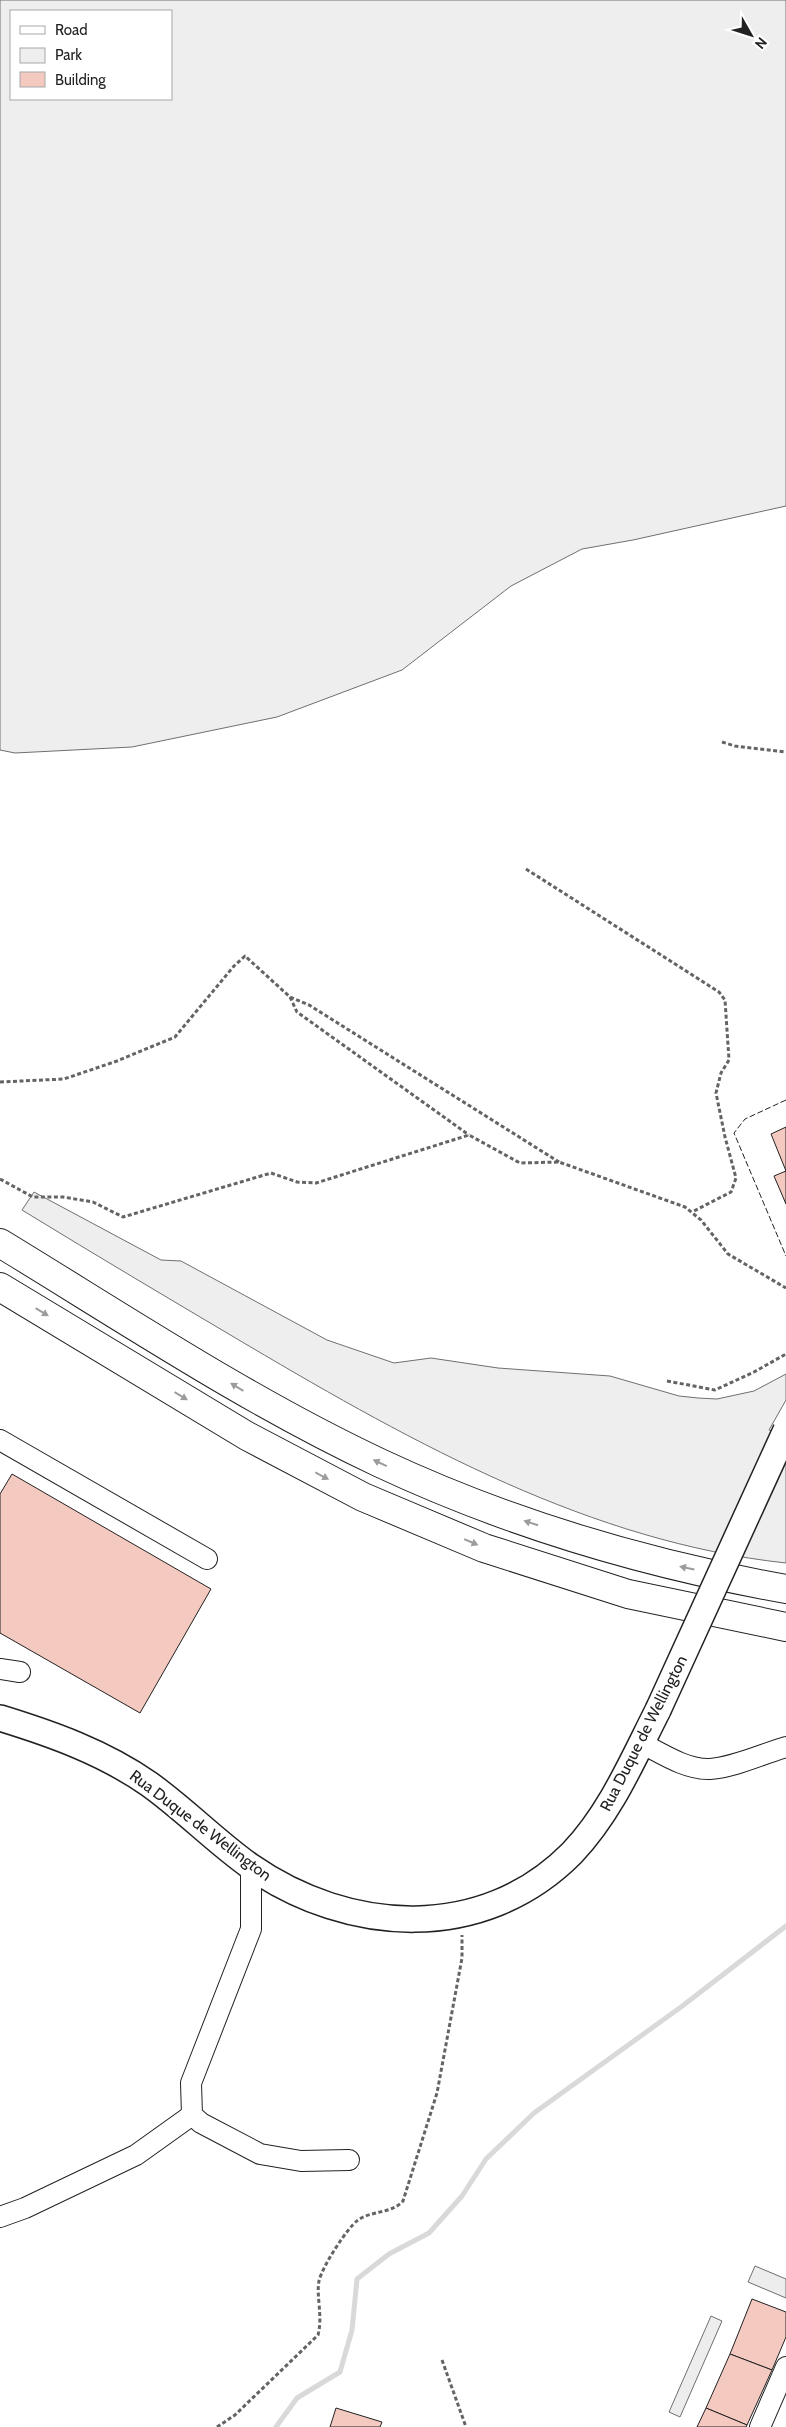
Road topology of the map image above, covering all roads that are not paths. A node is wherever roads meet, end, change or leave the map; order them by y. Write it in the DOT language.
graph roads {
  1 [pos="0,1243"];
  2 [pos="0,1287"];
  3 [pos="786,1430"];
  4 [pos="0,1440"];
  5 [pos="207,1559"];
  6 [pos="786,1589"];
  7 [pos="786,1627"];
  8 [pos="0,1669"];
  9 [pos="20,1672"];
  10 [pos="0,1718"];
  11 [pos="641,1743"];
  12 [pos="786,1747"];
  13 [pos="251,1866"];
  14 [pos="192,2115"];
  15 [pos="349,2160"];
  16 [pos="0,2217"];
  17 [pos="786,2367"];
  18 [pos="760,2427"];
  6 -- 1 [label="highway, one-way"];
  2 -- 7 [label="highway, one-way"];
  3 -- 11 [label="main road, Rua Duque de Wellington, bridge"];
  4 -- 5 [label="street"];
  8 -- 9 [label="street"];
  10 -- 13 [label="main road, Rua Duque de Wellington"];
  11 -- 12 [label="street"];
  11 -- 13 [label="main road, Rua Duque de Wellington"];
  13 -- 14 [label="street"];
  14 -- 15 [label="street"];
  14 -- 16 [label="street"];
  17 -- 18 [label="street"];
}
